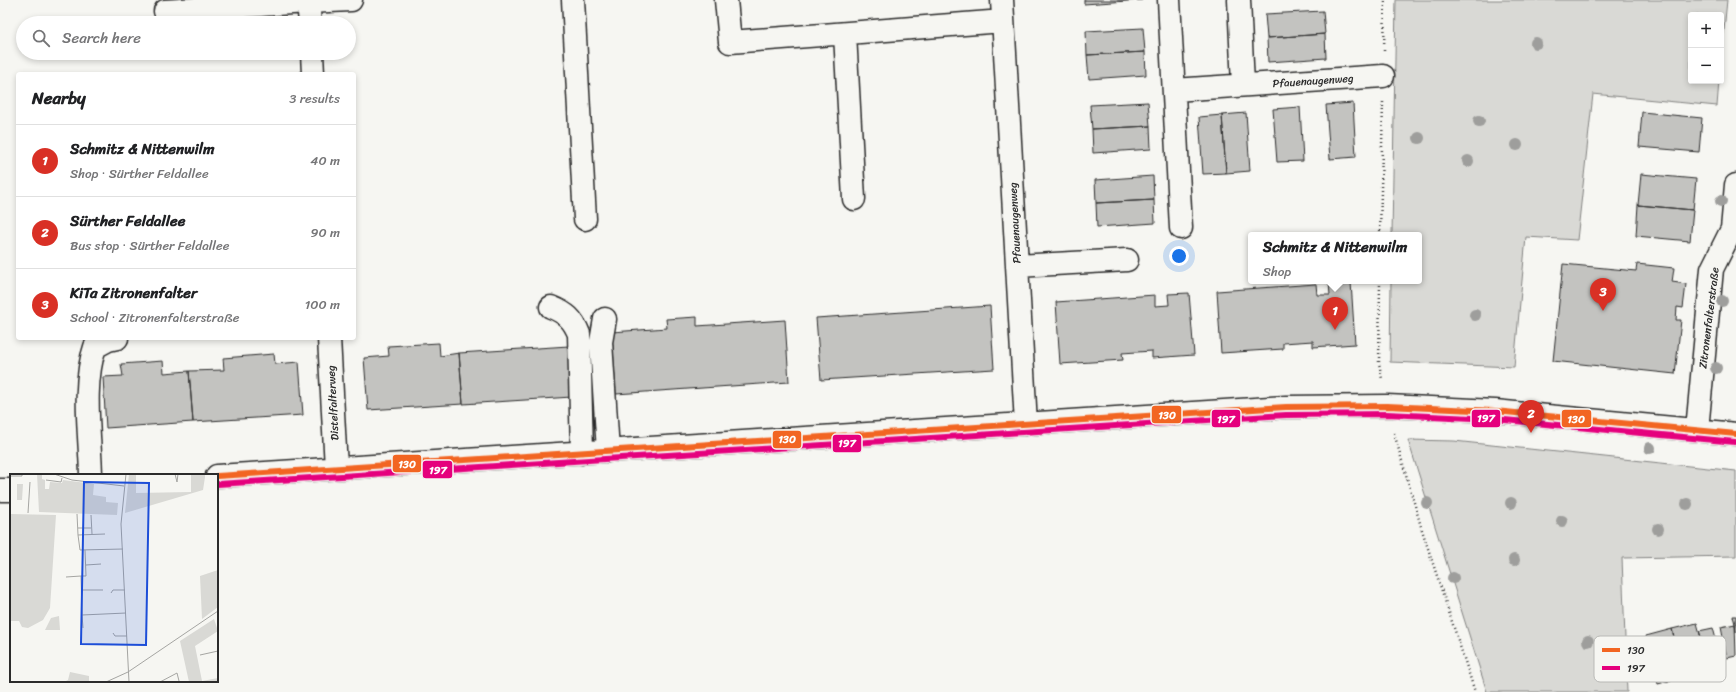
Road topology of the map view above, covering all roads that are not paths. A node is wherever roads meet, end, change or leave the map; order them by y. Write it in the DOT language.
graph roads {
  1 [pos="351,0"];
  2 [pos="573,0"];
  3 [pos="726,0"];
  4 [pos="1169,0"];
  5 [pos="1238,0"];
  6 [pos="316,7"];
  7 [pos="1002,10"];
  8 [pos="165,11"];
  9 [pos="845,34"];
  10 [pos="312,60"];
  11 [pos="313,72"];
  12 [pos="1383,76"];
  13 [pos="1243,85"];
  14 [pos="1174,90"];
  15 [pos="1736,185"];
  16 [pos="854,199"];
  17 [pos="585,219"];
  18 [pos="1181,228"];
  19 [pos="1127,260"];
  20 [pos="1017,266"];
  21 [pos="551,307"];
  22 [pos="605,319"];
  23 [pos="108,340"];
  24 [pos="329,340"];
  25 [pos="1026,424"];
  26 [pos="1697,430"];
  27 [pos="1736,434"];
  28 [pos="608,451"];
  29 [pos="582,453"];
  30 [pos="336,468"];
  31 [pos="91,474"];
  32 [pos="218,476"];
  1 -- 6 [label="street"];
  2 -- 17 [label="street"];
  3 -- 9 [label="street, Pfauenaugenweg"];
  4 -- 14 [label="street"];
  5 -- 13 [label="street"];
  6 -- 8 [label="street"];
  7 -- 9 [label="street, Pfauenaugenweg"];
  7 -- 20 [label="street, Pfauenaugenweg"];
  9 -- 16 [label="street"];
  10 -- 11 [label="street"];
  12 -- 13 [label="street, Pfauenaugenweg"];
  13 -- 14 [label="street, Pfauenaugenweg"];
  14 -- 18 [label="street"];
  15 -- 26 [label="street, Zitronenfalterstraße"];
  19 -- 20 [label="street"];
  20 -- 25 [label="street, Pfauenaugenweg"];
  21 -- 29 [label="street"];
  22 -- 28 [label="street"];
  23 -- 31 [label="street"];
  24 -- 30 [label="street, Distelfalterweg"];
  25 -- 26 [label="street"];
  25 -- 28 [label="street"];
  26 -- 27 [label="street"];
  28 -- 29 [label="street"];
  29 -- 30 [label="street"];
  30 -- 32 [label="street"];
}
